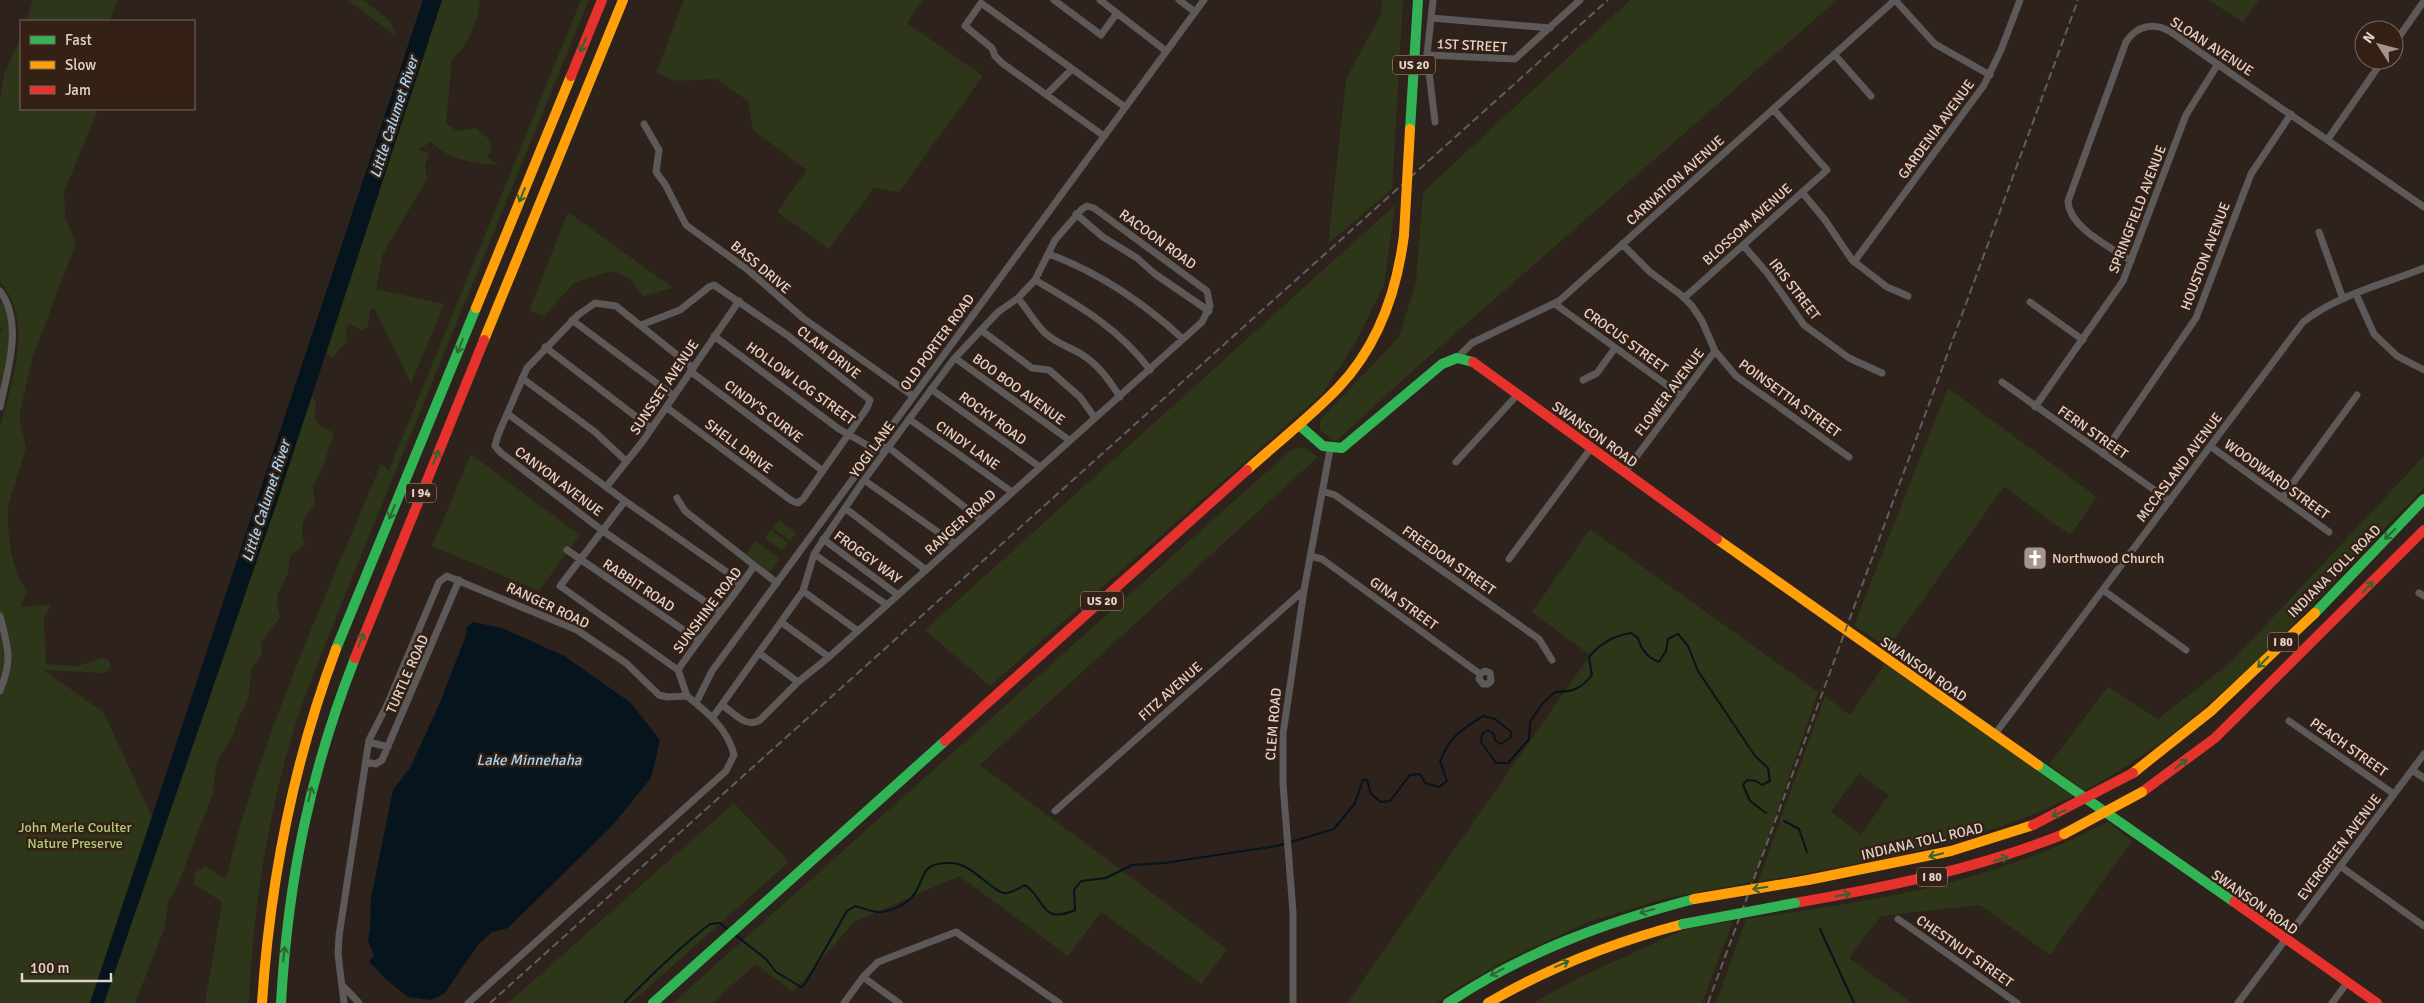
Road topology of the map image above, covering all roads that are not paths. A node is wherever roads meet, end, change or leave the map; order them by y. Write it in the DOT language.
graph roads {
  1 [pos="602,0"];
  2 [pos="623,0"];
  3 [pos="1054,0"];
  4 [pos="1100,0"];
  5 [pos="1179,0"];
  6 [pos="1204,0"];
  7 [pos="1418,0"];
  8 [pos="1433,0"];
  9 [pos="1580,0"];
  10 [pos="1895,0"];
  11 [pos="2020,0"];
  12 [pos="2424,1"];
  13 [pos="1195,12"];
  14 [pos="1117,13"];
  15 [pos="1431,18"];
  16 [pos="1550,28"];
  17 [pos="2404,30"];
  18 [pos="1166,51"];
  19 [pos="1834,54"];
  20 [pos="1427,55"];
  21 [pos="2218,64"];
  22 [pos="1072,69"];
  23 [pos="2376,70"];
  24 [pos="1990,75"];
  25 [pos="1047,94"];
  26 [pos="1871,96"];
  27 [pos="1125,108"];
  28 [pos="1773,108"];
  29 [pos="2291,114"];
  30 [pos="1436,122"];
  31 [pos="644,124"];
  32 [pos="1104,136"];
  33 [pos="2328,139"];
  34 [pos="1802,192"];
  35 [pos="2424,207"];
  36 [pos="1076,214"];
  37 [pos="2319,232"];
  38 [pos="1622,244"];
  39 [pos="1743,246"];
  40 [pos="1049,254"];
  41 [pos="2132,261"];
  42 [pos="1854,262"];
  43 [pos="2424,268"];
  44 [pos="1035,280"];
  45 [pos="0,291"];
  46 [pos="2356,294"];
  47 [pos="1908,296"];
  48 [pos="1018,298"];
  49 [pos="1684,298"];
  50 [pos="2343,299"];
  51 [pos="739,301"];
  52 [pos="2030,302"];
  53 [pos="1555,304"];
  54 [pos="1209,311"];
  55 [pos="572,320"];
  56 [pos="641,325"];
  57 [pos="981,330"];
  58 [pos="714,336"];
  59 [pos="1183,339"];
  60 [pos="2083,340"];
  61 [pos="545,347"];
  62 [pos="1615,348"];
  63 [pos="1715,352"];
  64 [pos="955,358"];
  65 [pos="1457,358"];
  66 [pos="691,369"];
  67 [pos="1150,370"];
  68 [pos="2424,370"];
  69 [pos="1882,374"];
  70 [pos="522,378"];
  71 [pos="1583,380"];
  72 [pos="2002,382"];
  73 [pos="931,389"];
  74 [pos="1518,394"];
  75 [pos="2357,395"];
  76 [pos="674,396"];
  77 [pos="913,396"];
  78 [pos="1682,396"];
  79 [pos="1120,397"];
  80 [pos="0,407"];
  81 [pos="666,407"];
  82 [pos="2036,407"];
  83 [pos="508,414"];
  84 [pos="1095,418"];
  85 [pos="909,419"];
  86 [pos="1299,425"];
  87 [pos="651,428"];
  88 [pos="848,434"];
  89 [pos="1069,440"];
  90 [pos="2210,446"];
  91 [pos="888,448"];
  92 [pos="1591,448"];
  93 [pos="874,449"];
  94 [pos="1330,450"];
  95 [pos="2103,454"];
  96 [pos="1850,457"];
  97 [pos="626,461"];
  98 [pos="1456,462"];
  99 [pos="1040,467"];
  100 [pos="823,471"];
  101 [pos="1625,472"];
  102 [pos="864,480"];
  103 [pos="606,486"];
  104 [pos="1322,491"];
  105 [pos="1012,492"];
  106 [pos="677,498"];
  107 [pos="2282,498"];
  108 [pos="2424,499"];
  109 [pos="625,501"];
  110 [pos="2170,501"];
  111 [pos="845,508"];
  112 [pos="981,520"];
  113 [pos="2424,530"];
  114 [pos="603,531"];
  115 [pos="2329,532"];
  116 [pos="823,539"];
  117 [pos="955,544"];
  118 [pos="567,550"];
  119 [pos="814,554"];
  120 [pos="1310,556"];
  121 [pos="1509,559"];
  122 [pos="581,560"];
  123 [pos="754,566"];
  124 [pos="926,570"];
  125 [pos="459,580"];
  126 [pos="777,583"];
  127 [pos="739,584"];
  128 [pos="1304,590"];
  129 [pos="2103,590"];
  130 [pos="803,591"];
  131 [pos="898,595"];
  132 [pos="887,605"];
  133 [pos="720,612"];
  134 [pos="0,616"];
  135 [pos="781,622"];
  136 [pos="858,631"];
  137 [pos="698,640"];
  138 [pos="2186,650"];
  139 [pos="760,653"];
  140 [pos="829,657"];
  141 [pos="1552,660"];
  142 [pos="678,670"];
  143 [pos="1480,674"];
  144 [pos="798,682"];
  145 [pos="0,691"];
  146 [pos="687,696"];
  147 [pos="696,703"];
  148 [pos="722,705"];
  149 [pos="713,717"];
  150 [pos="2289,721"];
  151 [pos="1995,734"];
  152 [pos="369,742"];
  153 [pos="388,747"];
  154 [pos="2424,754"];
  155 [pos="366,762"];
  156 [pos="2412,770"];
  157 [pos="2424,778"];
  158 [pos="2394,794"];
  159 [pos="1055,811"];
  160 [pos="2340,866"];
  161 [pos="1898,919"];
  162 [pos="2424,926"];
  163 [pos="2285,940"];
  164 [pos="863,977"];
  165 [pos="2346,983"];
  166 [pos="343,986"];
  167 [pos="262,1003"];
  168 [pos="281,1003"];
  169 [pos="344,1003"];
  170 [pos="360,1003"];
  171 [pos="468,1003"];
  172 [pos="653,1003"];
  173 [pos="844,1003"];
  174 [pos="899,1003"];
  175 [pos="1059,1003"];
  176 [pos="1293,1003"];
  177 [pos="1448,1003"];
  178 [pos="1488,1003"];
  179 [pos="2017,1003"];
  180 [pos="2238,1003"];
  181 [pos="2332,1003"];
  182 [pos="2377,1003"];
  1 -- 167 [label="main road, I 94, one-way"];
  168 -- 2 [label="main road, I 94, one-way"];
  3 -- 14 [label="street"];
  4 -- 14 [label="street"];
  5 -- 13 [label="street"];
  6 -- 13 [label="street, OLD PORTER ROAD"];
  7 -- 86 [label="main road, US 20, bridge"];
  8 -- 15 [label="street"];
  9 -- 16 [label="street"];
  10 -- 19 [label="street, CARNATION AVENUE"];
  10 -- 24 [label="street"];
  11 -- 24 [label="street, GARDENIA AVENUE"];
  12 -- 17 [label="street"];
  13 -- 18 [label="street, OLD PORTER ROAD"];
  14 -- 18 [label="street"];
  15 -- 16 [label="street"];
  15 -- 20 [label="street"];
  16 -- 20 [label="street, 1ST STREET"];
  18 -- 27 [label="street, OLD PORTER ROAD"];
  19 -- 26 [label="street"];
  19 -- 28 [label="street, CARNATION AVENUE"];
  20 -- 30 [label="street"];
  21 -- 29 [label="street, SLOAN AVENUE"];
  21 -- 41 [label="street, SPRINGFIELD AVENUE"];
  21 -- 41 [label="street, SLOAN AVENUE"];
  22 -- 25 [label="street"];
  22 -- 25 [label="street"];
  22 -- 27 [label="street"];
  23 -- 33 [label="street"];
  24 -- 42 [label="street, GARDENIA AVENUE"];
  25 -- 32 [label="street"];
  27 -- 32 [label="street, OLD PORTER ROAD"];
  28 -- 34 [label="street, BLOSSOM AVENUE"];
  28 -- 38 [label="street, CARNATION AVENUE"];
  29 -- 33 [label="street, SLOAN AVENUE"];
  29 -- 95 [label="street, HOUSTON AVENUE"];
  31 -- 77 [label="street, BASS DRIVE"];
  32 -- 77 [label="street, OLD PORTER ROAD"];
  33 -- 35 [label="street, SLOAN AVENUE"];
  34 -- 39 [label="street, BLOSSOM AVENUE"];
  34 -- 42 [label="street"];
  36 -- 40 [label="street, YOGI LANE"];
  36 -- 54 [label="street"];
  36 -- 54 [label="street, RACOON ROAD"];
  37 -- 50 [label="street"];
  38 -- 49 [label="street, POINSETTIA STREET"];
  38 -- 53 [label="street, CARNATION AVENUE"];
  39 -- 49 [label="street, BLOSSOM AVENUE"];
  39 -- 69 [label="street, IRIS STREET"];
  40 -- 44 [label="street, YOGI LANE"];
  40 -- 59 [label="street"];
  41 -- 60 [label="street, SPRINGFIELD AVENUE"];
  42 -- 47 [label="street"];
  43 -- 46 [label="street, MCCASLAND AVENUE"];
  44 -- 48 [label="street, YOGI LANE"];
  44 -- 67 [label="street"];
  45 -- 80 [label="street"];
  46 -- 50 [label="street, MCCASLAND AVENUE"];
  46 -- 68 [label="street"];
  48 -- 57 [label="street, YOGI LANE"];
  48 -- 79 [label="street"];
  49 -- 63 [label="street, POINSETTIA STREET"];
  50 -- 90 [label="street, MCCASLAND AVENUE"];
  51 -- 56 [label="street"];
  51 -- 58 [label="street, SUNSSET AVENUE"];
  51 -- 88 [label="street, CLAM DRIVE"];
  52 -- 60 [label="street"];
  53 -- 62 [label="street, CROCUS STREET"];
  53 -- 65 [label="street, CARNATION AVENUE"];
  54 -- 59 [label="street, RANGER ROAD"];
  55 -- 56 [label="street, CANYON AVENUE"];
  55 -- 61 [label="street, CANYON AVENUE"];
  55 -- 76 [label="street"];
  56 -- 66 [label="street, CINDY'S CURVE"];
  57 -- 64 [label="street, YOGI LANE"];
  57 -- 84 [label="street"];
  58 -- 66 [label="street, SUNSSET AVENUE"];
  58 -- 88 [label="street, HOLLOW LOG STREET"];
  59 -- 67 [label="street, RANGER ROAD"];
  60 -- 82 [label="street, SPRINGFIELD AVENUE"];
  61 -- 70 [label="street, CANYON AVENUE"];
  61 -- 87 [label="street"];
  62 -- 71 [label="street"];
  62 -- 78 [label="street, CROCUS STREET"];
  63 -- 78 [label="street, FLOWER AVENUE"];
  63 -- 96 [label="street, POINSETTIA STREET"];
  64 -- 73 [label="street, YOGI LANE"];
  64 -- 89 [label="street, BOO BOO AVENUE"];
  65 -- 74 [label="main road, SWANSON ROAD"];
  65 -- 94 [label="main road"];
  66 -- 76 [label="street, SUNSSET AVENUE"];
  66 -- 100 [label="street, CINDY'S CURVE"];
  67 -- 79 [label="street, RANGER ROAD"];
  70 -- 83 [label="street, CANYON AVENUE"];
  70 -- 97 [label="street"];
  72 -- 82 [label="street, FERN STREET"];
  73 -- 85 [label="street, YOGI LANE"];
  73 -- 99 [label="street, ROCKY ROAD"];
  74 -- 92 [label="main road, SWANSON ROAD"];
  74 -- 98 [label="street"];
  75 -- 107 [label="street"];
  76 -- 81 [label="street, SUNSSET AVENUE"];
  77 -- 93 [label="street, OLD PORTER ROAD"];
  78 -- 101 [label="street, FLOWER AVENUE"];
  79 -- 84 [label="street, RANGER ROAD"];
  81 -- 87 [label="street, SUNSSET AVENUE"];
  81 -- 100 [label="street, SHELL DRIVE"];
  82 -- 95 [label="street, FERN STREET"];
  83 -- 103 [label="street, CANYON AVENUE"];
  83 -- 114 [label="street, CANYON AVENUE"];
  84 -- 89 [label="street, RANGER ROAD"];
  85 -- 91 [label="street, YOGI LANE"];
  85 -- 105 [label="street, CINDY LANE"];
  86 -- 94 [label="main road"];
  86 -- 172 [label="main road, US 20"];
  87 -- 97 [label="street, SUNSSET AVENUE"];
  88 -- 93 [label="street, HOLLOW LOG STREET"];
  88 -- 100 [label="street"];
  89 -- 99 [label="street, RANGER ROAD"];
  90 -- 107 [label="street, WOODWARD STREET"];
  90 -- 110 [label="street, MCCASLAND AVENUE"];
  91 -- 93 [label="street"];
  91 -- 102 [label="street, YOGI LANE"];
  91 -- 112 [label="street"];
  92 -- 101 [label="main road, SWANSON ROAD"];
  92 -- 121 [label="street"];
  93 -- 126 [label="street, OLD PORTER ROAD"];
  94 -- 104 [label="street, CLEM ROAD"];
  95 -- 110 [label="street, FERN STREET"];
  97 -- 103 [label="street, SUNSSET AVENUE"];
  99 -- 105 [label="street, RANGER ROAD"];
  101 -- 151 [label="main road, SWANSON ROAD"];
  102 -- 111 [label="street, YOGI LANE"];
  102 -- 117 [label="street"];
  103 -- 109 [label="street, CANYON AVENUE"];
  104 -- 120 [label="street, CLEM ROAD"];
  104 -- 141 [label="street, FREEDOM STREET"];
  105 -- 112 [label="street, RANGER ROAD"];
  106 -- 123 [label="street"];
  107 -- 115 [label="street, WOODWARD STREET"];
  108 -- 177 [label="main road, INDIANA TOLL ROAD / I 80, one-way, bridge"];
  109 -- 114 [label="street"];
  109 -- 127 [label="street, CANYON AVENUE"];
  110 -- 129 [label="street, MCCASLAND AVENUE"];
  111 -- 116 [label="street, YOGI LANE"];
  111 -- 124 [label="street"];
  112 -- 117 [label="street, RANGER ROAD"];
  178 -- 113 [label="main road, I 80, one-way, bridge"];
  114 -- 122 [label="street"];
  114 -- 133 [label="street, CANYON AVENUE"];
  116 -- 119 [label="street, YOGI LANE"];
  116 -- 131 [label="street, FROGGY WAY"];
  117 -- 124 [label="street, RANGER ROAD"];
  118 -- 122 [label="street, RABBIT ROAD"];
  119 -- 130 [label="street, YOGI LANE"];
  119 -- 132 [label="street"];
  120 -- 128 [label="street, CLEM ROAD"];
  120 -- 143 [label="street, GINA STREET"];
  122 -- 137 [label="street, RABBIT ROAD"];
  122 -- 142 [label="street"];
  123 -- 126 [label="street"];
  123 -- 127 [label="street, SUNSHINE ROAD"];
  124 -- 131 [label="street, RANGER ROAD"];
  125 -- 146 [label="street, RANGER ROAD"];
  125 -- 152 [label="street"];
  125 -- 153 [label="street, TURTLE ROAD"];
  126 -- 147 [label="street, OLD PORTER ROAD"];
  127 -- 133 [label="street, SUNSHINE ROAD"];
  128 -- 159 [label="street, FITZ AVENUE"];
  128 -- 176 [label="street, CLEM ROAD"];
  129 -- 138 [label="street"];
  129 -- 151 [label="street, MCCASLAND AVENUE"];
  130 -- 135 [label="street, YOGI LANE"];
  130 -- 136 [label="street"];
  131 -- 132 [label="street, RANGER ROAD"];
  132 -- 136 [label="street, RANGER ROAD"];
  133 -- 137 [label="street, SUNSHINE ROAD"];
  134 -- 145 [label="street"];
  135 -- 139 [label="street, YOGI LANE"];
  135 -- 140 [label="street"];
  136 -- 140 [label="street, RANGER ROAD"];
  137 -- 142 [label="street, SUNSHINE ROAD"];
  139 -- 144 [label="street"];
  139 -- 148 [label="street, YOGI LANE"];
  140 -- 144 [label="street, RANGER ROAD"];
  142 -- 146 [label="street, SUNSHINE ROAD"];
  144 -- 148 [label="street, RANGER ROAD"];
  146 -- 147 [label="street"];
  147 -- 149 [label="street"];
  148 -- 149 [label="street, YOGI LANE"];
  149 -- 171 [label="street"];
  150 -- 158 [label="street, PEACH STREET"];
  151 -- 163 [label="main road, SWANSON ROAD"];
  152 -- 153 [label="street"];
  152 -- 155 [label="street"];
  153 -- 155 [label="street, TURTLE ROAD"];
  154 -- 156 [label="street, EVERGREEN AVENUE"];
  155 -- 166 [label="street"];
  156 -- 157 [label="street"];
  156 -- 158 [label="street, EVERGREEN AVENUE"];
  158 -- 160 [label="street, EVERGREEN AVENUE"];
  160 -- 162 [label="street"];
  160 -- 163 [label="street, EVERGREEN AVENUE"];
  161 -- 179 [label="street, CHESTNUT STREET"];
  163 -- 165 [label="main road, SWANSON ROAD"];
  163 -- 180 [label="street, EVERGREEN AVENUE"];
  164 -- 173 [label="street"];
  164 -- 174 [label="street"];
  164 -- 175 [label="street"];
  165 -- 181 [label="street"];
  165 -- 182 [label="main road, SWANSON ROAD"];
  166 -- 169 [label="street"];
  166 -- 170 [label="street"];
}
